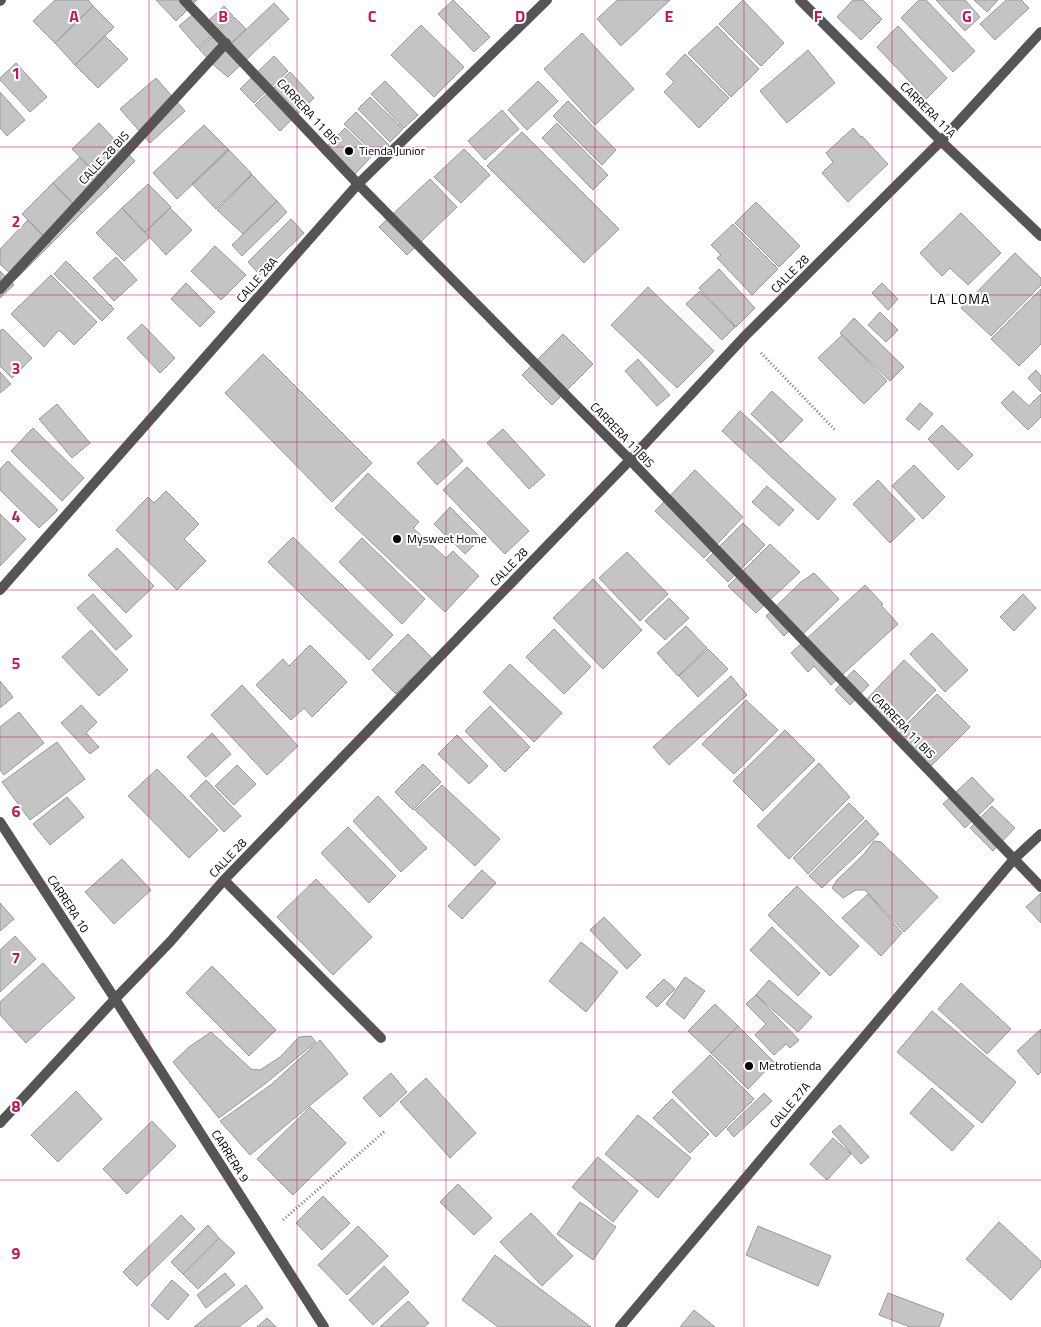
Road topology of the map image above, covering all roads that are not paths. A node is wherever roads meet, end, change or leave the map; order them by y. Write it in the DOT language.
graph roads {
  1 [pos="184,0"];
  2 [pos="547,0"];
  3 [pos="800,0"];
  4 [pos="1041,32"];
  5 [pos="226,43"];
  6 [pos="941,141"];
  7 [pos="358,184"];
  8 [pos="1041,236"];
  9 [pos="0,289"];
  10 [pos="630,460"];
  11 [pos="0,590"];
  12 [pos="0,822"];
  13 [pos="1041,834"];
  14 [pos="1014,859"];
  15 [pos="224,880"];
  16 [pos="1041,887"];
  17 [pos="115,999"];
  18 [pos="381,1038"];
  19 [pos="0,1123"];
  20 [pos="324,1327"];
  21 [pos="620,1327"];
  1 -- 5 [label="street, CARRERA 11 BIS"];
  2 -- 7 [label="street, CALLE 28A"];
  3 -- 6 [label="street, CARRERA 11A"];
  4 -- 6 [label="street, CALLE 28"];
  5 -- 7 [label="street, CARRERA 11 BIS"];
  5 -- 9 [label="street, CALLE 28 BIS"];
  6 -- 8 [label="street, CARRERA 11A"];
  6 -- 10 [label="street, CALLE 28"];
  7 -- 10 [label="street, CARRERA 11 BIS"];
  7 -- 11 [label="street, CALLE 28A"];
  10 -- 14 [label="street, CARRERA 11 BIS"];
  10 -- 15 [label="street, CALLE 28"];
  12 -- 17 [label="street, CARRERA 10"];
  13 -- 14 [label="street, CALLE 27A"];
  14 -- 16 [label="street, CARRERA 11 BIS"];
  14 -- 21 [label="street, CALLE 27A"];
  15 -- 17 [label="street, CALLE 28"];
  15 -- 18 [label="street"];
  17 -- 19 [label="street, CALLE 28"];
  17 -- 20 [label="street, CARRERA 9"];
}
